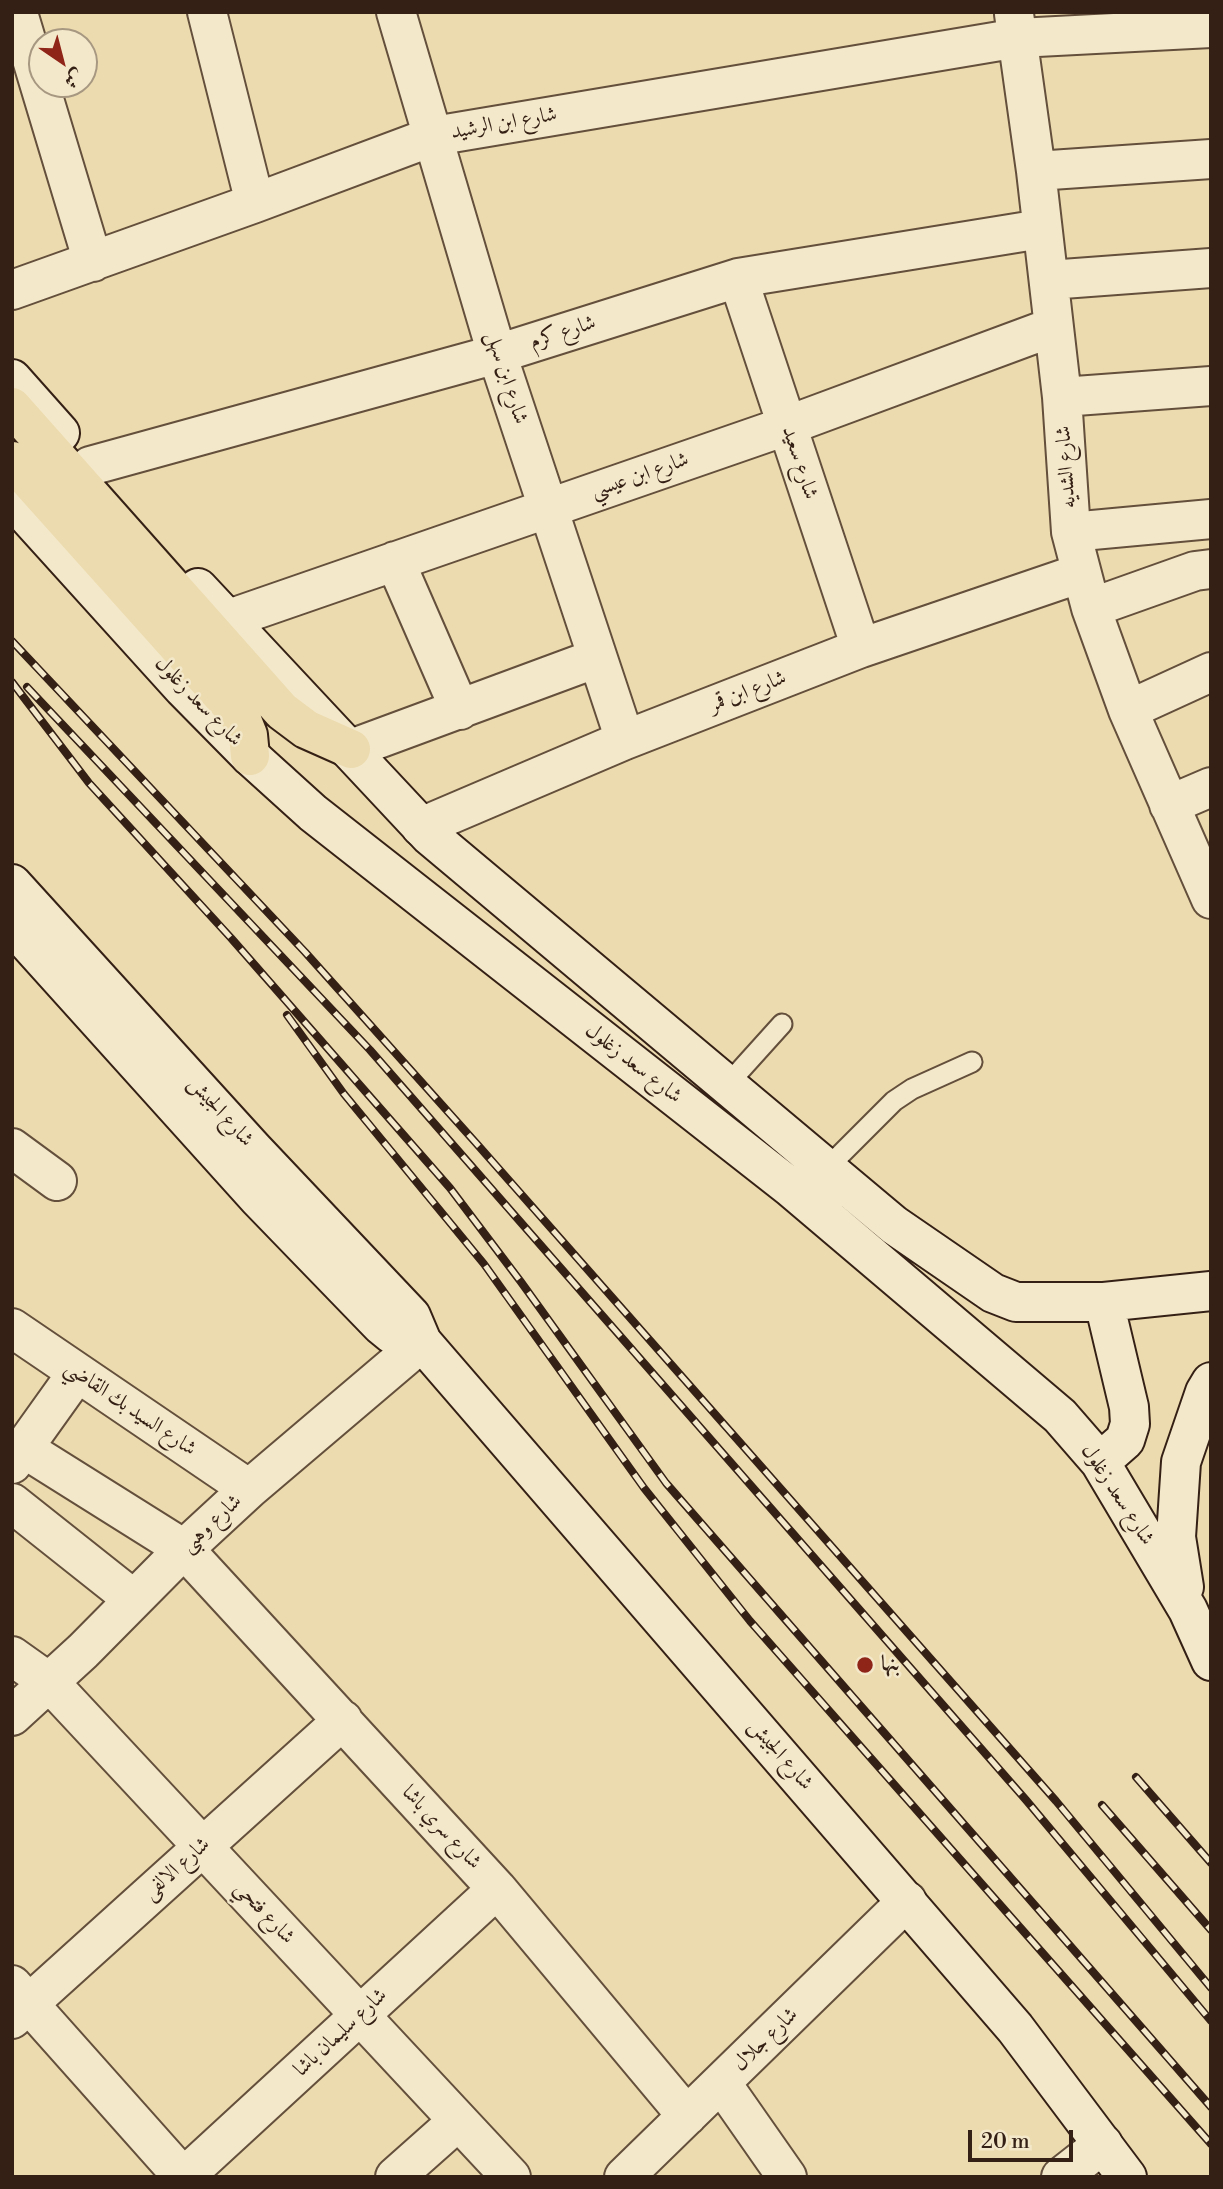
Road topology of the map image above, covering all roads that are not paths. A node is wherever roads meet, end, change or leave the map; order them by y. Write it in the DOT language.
graph roads {
  1 [pos="207,12"];
  2 [pos="396,12"];
  3 [pos="18,13"];
  4 [pos="1016,25"];
  5 [pos="1211,28"];
  6 [pos="435,136"];
  7 [pos="1211,159"];
  8 [pos="1036,171"];
  9 [pos="255,203"];
  10 [pos="1041,229"];
  11 [pos="93,262"];
  12 [pos="1211,268"];
  13 [pos="738,278"];
  14 [pos="1049,280"];
  15 [pos="12,290"];
  16 [pos="1053,327"];
  17 [pos="497,354"];
  18 [pos="12,379"];
  19 [pos="1211,386"];
  20 [pos="1062,397"];
  21 [pos="12,407"];
  22 [pos="786,426"];
  23 [pos="12,461"];
  24 [pos="78,491"];
  25 [pos="12,499"];
  26 [pos="548,507"];
  27 [pos="1211,519"];
  28 [pos="1071,532"];
  29 [pos="395,561"];
  30 [pos="1211,569"];
  31 [pos="1086,590"];
  32 [pos="226,620"];
  33 [pos="861,648"];
  34 [pos="597,658"];
  35 [pos="1211,673"];
  36 [pos="460,710"];
  37 [pos="1128,710"];
  38 [pos="625,740"];
  39 [pos="351,749"];
  40 [pos="250,756"];
  41 [pos="1211,787"];
  42 [pos="1169,805"];
  43 [pos="421,827"];
  44 [pos="12,884"];
  45 [pos="1210,897"];
  46 [pos="12,925"];
  47 [pos="782,1024"];
  48 [pos="972,1062"];
  49 [pos="727,1085"];
  50 [pos="12,1148"];
  51 [pos="827,1168"];
  52 [pos="57,1181"];
  53 [pos="1211,1291"];
  54 [pos="1104,1302"];
  55 [pos="12,1328"];
  56 [pos="422,1342"];
  57 [pos="77,1373"];
  58 [pos="1211,1382"];
  59 [pos="18,1456"];
  60 [pos="1100,1462"];
  61 [pos="249,1489"];
  62 [pos="12,1503"];
  63 [pos="184,1549"];
  64 [pos="133,1599"];
  65 [pos="1188,1610"];
  66 [pos="12,1656"];
  67 [pos="1210,1659"];
  68 [pos="50,1683"];
  69 [pos="12,1716"];
  70 [pos="343,1720"];
  71 [pos="203,1847"];
  72 [pos="498,1889"];
  73 [pos="907,1901"];
  74 [pos="17,2003"];
  75 [pos="360,2015"];
  76 [pos="722,2084"];
  77 [pos="687,2116"];
  78 [pos="458,2120"];
  79 [pos="1103,2144"];
  80 [pos="183,2177"];
  81 [pos="395,2177"];
  82 [pos="511,2177"];
  83 [pos="624,2177"];
  84 [pos="787,2177"];
  85 [pos="1061,2177"];
  86 [pos="1127,2177"];
  1 -- 9 [label="street"];
  2 -- 6 [label="street, شارع ابن سهل"];
  3 -- 11 [label="street"];
  4 -- 5 [label="street, شارع ابن الرشيد"];
  4 -- 6 [label="street, شارع ابن الرشيد"];
  4 -- 8 [label="street, شارع الشديه"];
  6 -- 9 [label="street, شارع ابن الرشيد"];
  6 -- 17 [label="street, شارع ابن سهل"];
  7 -- 8 [label="street"];
  8 -- 10 [label="street, شارع الشديه"];
  9 -- 11 [label="street, شارع ابن الرشيد"];
  10 -- 13 [label="street, شارع كرم"];
  10 -- 14 [label="street, شارع الشديه"];
  11 -- 15 [label="street, شارع ابن الرشيد"];
  12 -- 14 [label="street"];
  13 -- 17 [label="street, شارع كرم"];
  13 -- 22 [label="street, شارع سعيد"];
  14 -- 16 [label="street, شارع الشديه"];
  16 -- 20 [label="street, شارع الشديه"];
  16 -- 22 [label="street, شارع ابن عيسي"];
  17 -- 24 [label="street, شارع كرم"];
  17 -- 26 [label="street, شارع ابن سهل"];
  18 -- 24 [label="street, شارع سعد زغلول"];
  19 -- 20 [label="street"];
  20 -- 28 [label="street, شارع الشديه"];
  21 -- 24 [label="highway"];
  22 -- 26 [label="street, شارع ابن عيسي"];
  22 -- 33 [label="street, شارع سعيد"];
  23 -- 24 [label="highway"];
  24 -- 32 [label="street, شارع سعد زغلول"];
  24 -- 39 [label="highway"];
  24 -- 40 [label="highway"];
  25 -- 40 [label="street, شارع سعد زغلول"];
  26 -- 29 [label="street, شارع ابن عيسي"];
  26 -- 34 [label="street, شارع ابن سهل"];
  27 -- 28 [label="street"];
  28 -- 31 [label="street, شارع الشديه"];
  29 -- 32 [label="street, شارع ابن عيسي"];
  29 -- 36 [label="street"];
  30 -- 31 [label="street, شارع ابن قمر"];
  31 -- 33 [label="street, شارع ابن قمر"];
  31 -- 37 [label="street, شارع الشديه"];
  32 -- 39 [label="street, شارع سعد زغلول"];
  33 -- 38 [label="street, شارع ابن قمر"];
  34 -- 36 [label="street"];
  34 -- 38 [label="street, شارع ابن سهل"];
  35 -- 37 [label="street"];
  36 -- 39 [label="street"];
  37 -- 42 [label="street, شارع الشديه"];
  38 -- 43 [label="street, شارع ابن قمر"];
  39 -- 43 [label="street, شارع سعد زغلول"];
  40 -- 60 [label="street, شارع سعد زغلول"];
  41 -- 42 [label="street"];
  42 -- 45 [label="street, شارع الشديه"];
  43 -- 49 [label="street, شارع سعد زغلول"];
  44 -- 56 [label="street, شارع الجيش"];
  46 -- 56 [label="street, شارع الجيش"];
  47 -- 49 [label="lane"];
  48 -- 51 [label="lane"];
  49 -- 51 [label="street, شارع سعد زغلول"];
  50 -- 52 [label="street"];
  51 -- 54 [label="street, شارع سعد زغلول"];
  53 -- 54 [label="street, شارع سعد زغلول"];
  54 -- 60 [label="street"];
  55 -- 57 [label="street, شارع السيد بك القاضي"];
  56 -- 61 [label="street, شارع وهبى"];
  56 -- 73 [label="street, شارع الجيش"];
  57 -- 59 [label="street"];
  57 -- 61 [label="street, شارع السيد بك القاضي"];
  58 -- 65 [label="street"];
  59 -- 63 [label="street, شارع سري باشا"];
  60 -- 65 [label="street, شارع سعد زغلول"];
  61 -- 63 [label="street, شارع وهبى"];
  62 -- 64 [label="street"];
  63 -- 64 [label="street, شارع وهبى"];
  63 -- 70 [label="street, شارع سري باشا"];
  64 -- 68 [label="street, شارع وهبى"];
  65 -- 67 [label="street, شارع سعد زغلول"];
  66 -- 68 [label="street, شارع فتحي"];
  68 -- 69 [label="street, شارع وهبى"];
  68 -- 71 [label="street, شارع فتحي"];
  70 -- 71 [label="street, شارع الالفى"];
  70 -- 72 [label="street, شارع سري باشا"];
  71 -- 74 [label="street, شارع الالفى"];
  71 -- 75 [label="street, شارع فتحي"];
  72 -- 75 [label="street, شارع سليمان باشا"];
  72 -- 77 [label="street, شارع سري باشا"];
  73 -- 76 [label="street, شارع جلال"];
  73 -- 79 [label="street, شارع الجيش"];
  74 -- 80 [label="street"];
  75 -- 78 [label="street, شارع فتحي"];
  75 -- 80 [label="street, شارع سليمان باشا"];
  76 -- 77 [label="street, شارع جلال"];
  76 -- 84 [label="street"];
  77 -- 83 [label="street, شارع جلال"];
  78 -- 81 [label="street"];
  78 -- 82 [label="street, شارع فتحي"];
  79 -- 85 [label="street"];
  79 -- 86 [label="street, شارع الجيش"];
}
